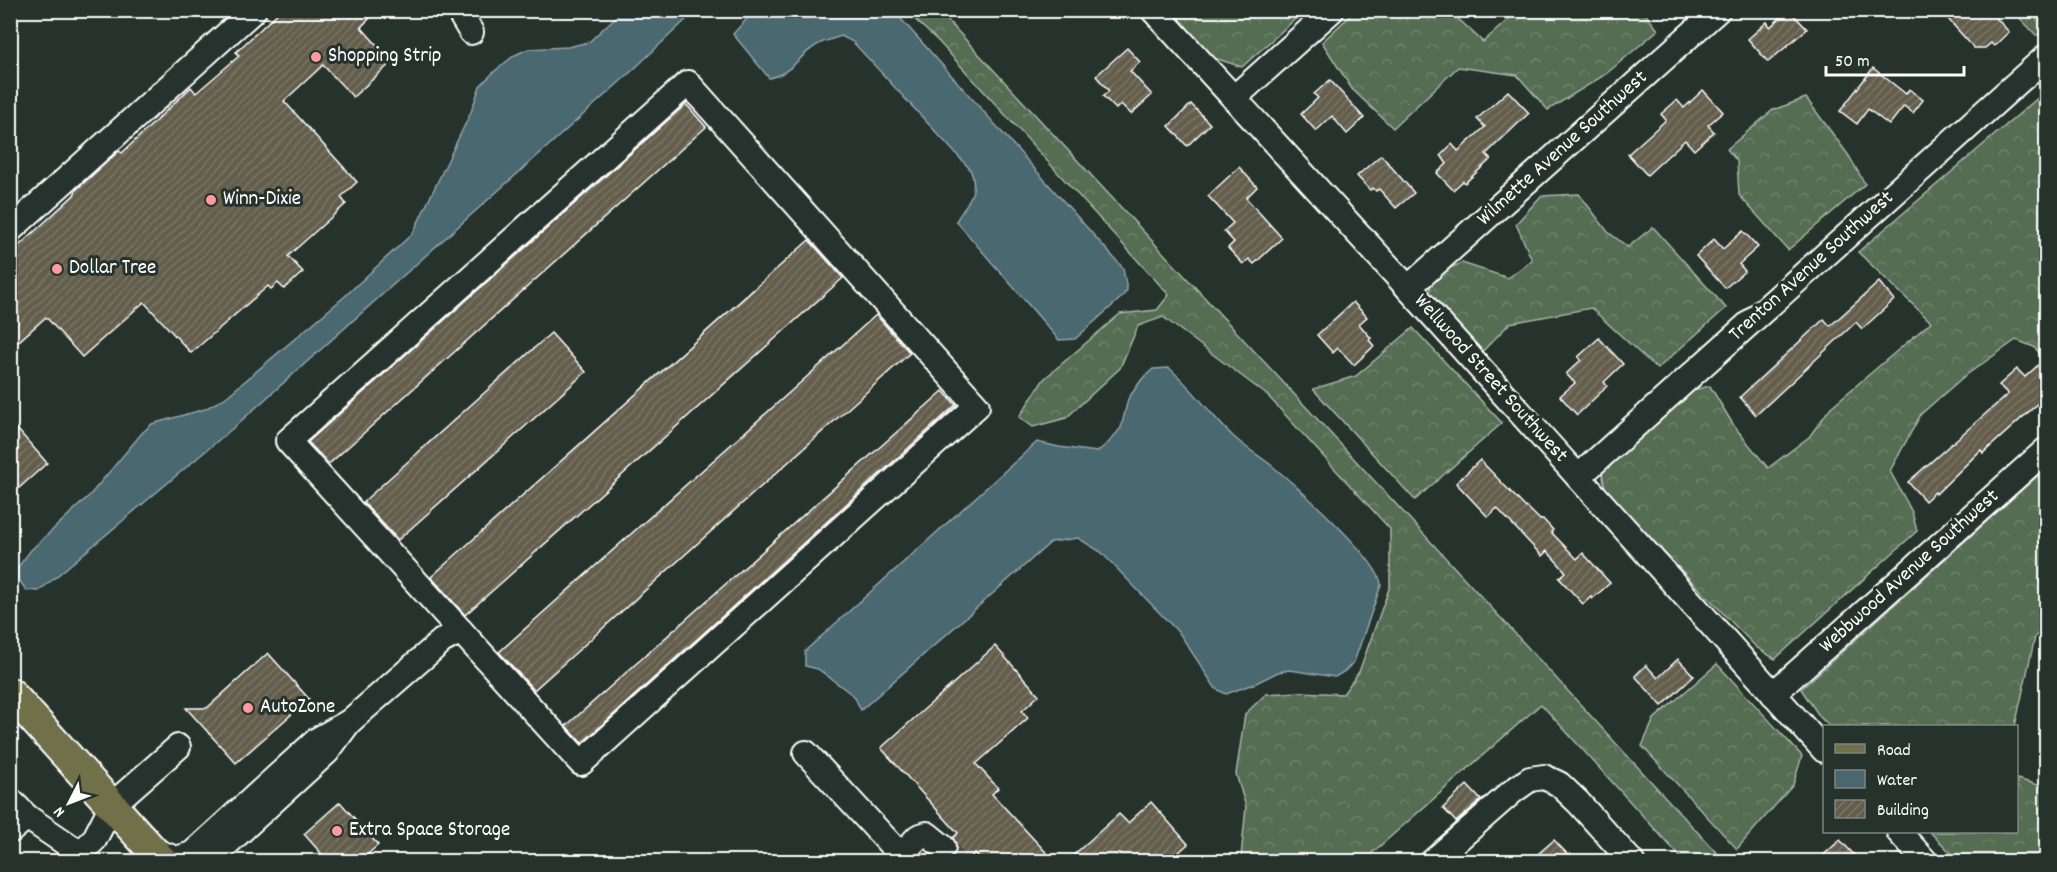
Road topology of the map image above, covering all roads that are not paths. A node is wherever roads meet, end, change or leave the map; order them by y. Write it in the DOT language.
graph roads {
  1 [pos="254,10"];
  2 [pos="458,10"];
  3 [pos="1154,10"];
  4 [pos="1332,10"];
  5 [pos="1718,10"];
  6 [pos="471,32"];
  7 [pos="2046,57"];
  8 [pos="1235,98"];
  9 [pos="10,230"];
  10 [pos="1408,288"];
  11 [pos="2046,450"];
  12 [pos="1578,477"];
  13 [pos="461,631"];
  14 [pos="10,693"];
  15 [pos="1773,693"];
  16 [pos="349,722"];
  17 [pos="178,747"];
  18 [pos="1823,749"];
  19 [pos="806,753"];
  20 [pos="10,800"];
  21 [pos="112,805"];
  22 [pos="19,824"];
  23 [pos="1901,833"];
  24 [pos="943,847"];
  25 [pos="158,856"];
  26 [pos="75,857"];
  27 [pos="904,858"];
  28 [pos="207,861"];
  29 [pos="1432,861"];
  30 [pos="1632,861"];
  31 [pos="1926,861"];
  1 -- 9 [label="street"];
  2 -- 6 [label="street"];
  3 -- 8 [label="street, Wellwood Street Southwest"];
  4 -- 8 [label="street"];
  5 -- 10 [label="street, Wilmette Avenue Southwest"];
  7 -- 12 [label="street, Trenton Avenue Southwest"];
  8 -- 10 [label="street, Wellwood Street Southwest"];
  10 -- 12 [label="street, Wellwood Street Southwest"];
  11 -- 15 [label="street, Webbwood Avenue Southwest"];
  12 -- 15 [label="street, Wellwood Street Southwest"];
  13 -- 13 [label="street"];
  13 -- 16 [label="street"];
  14 -- 21 [label="main road"];
  15 -- 18 [label="street, Wellwood Street Southwest"];
  16 -- 25 [label="street"];
  16 -- 28 [label="street"];
  17 -- 21 [label="street"];
  19 -- 27 [label="street"];
  20 -- 22 [label="street"];
  21 -- 25 [label="main road"];
  21 -- 26 [label="street"];
  22 -- 26 [label="street"];
  23 -- 31 [label="street"];
  24 -- 27 [label="street"];
  29 -- 30 [label="street"];
}
